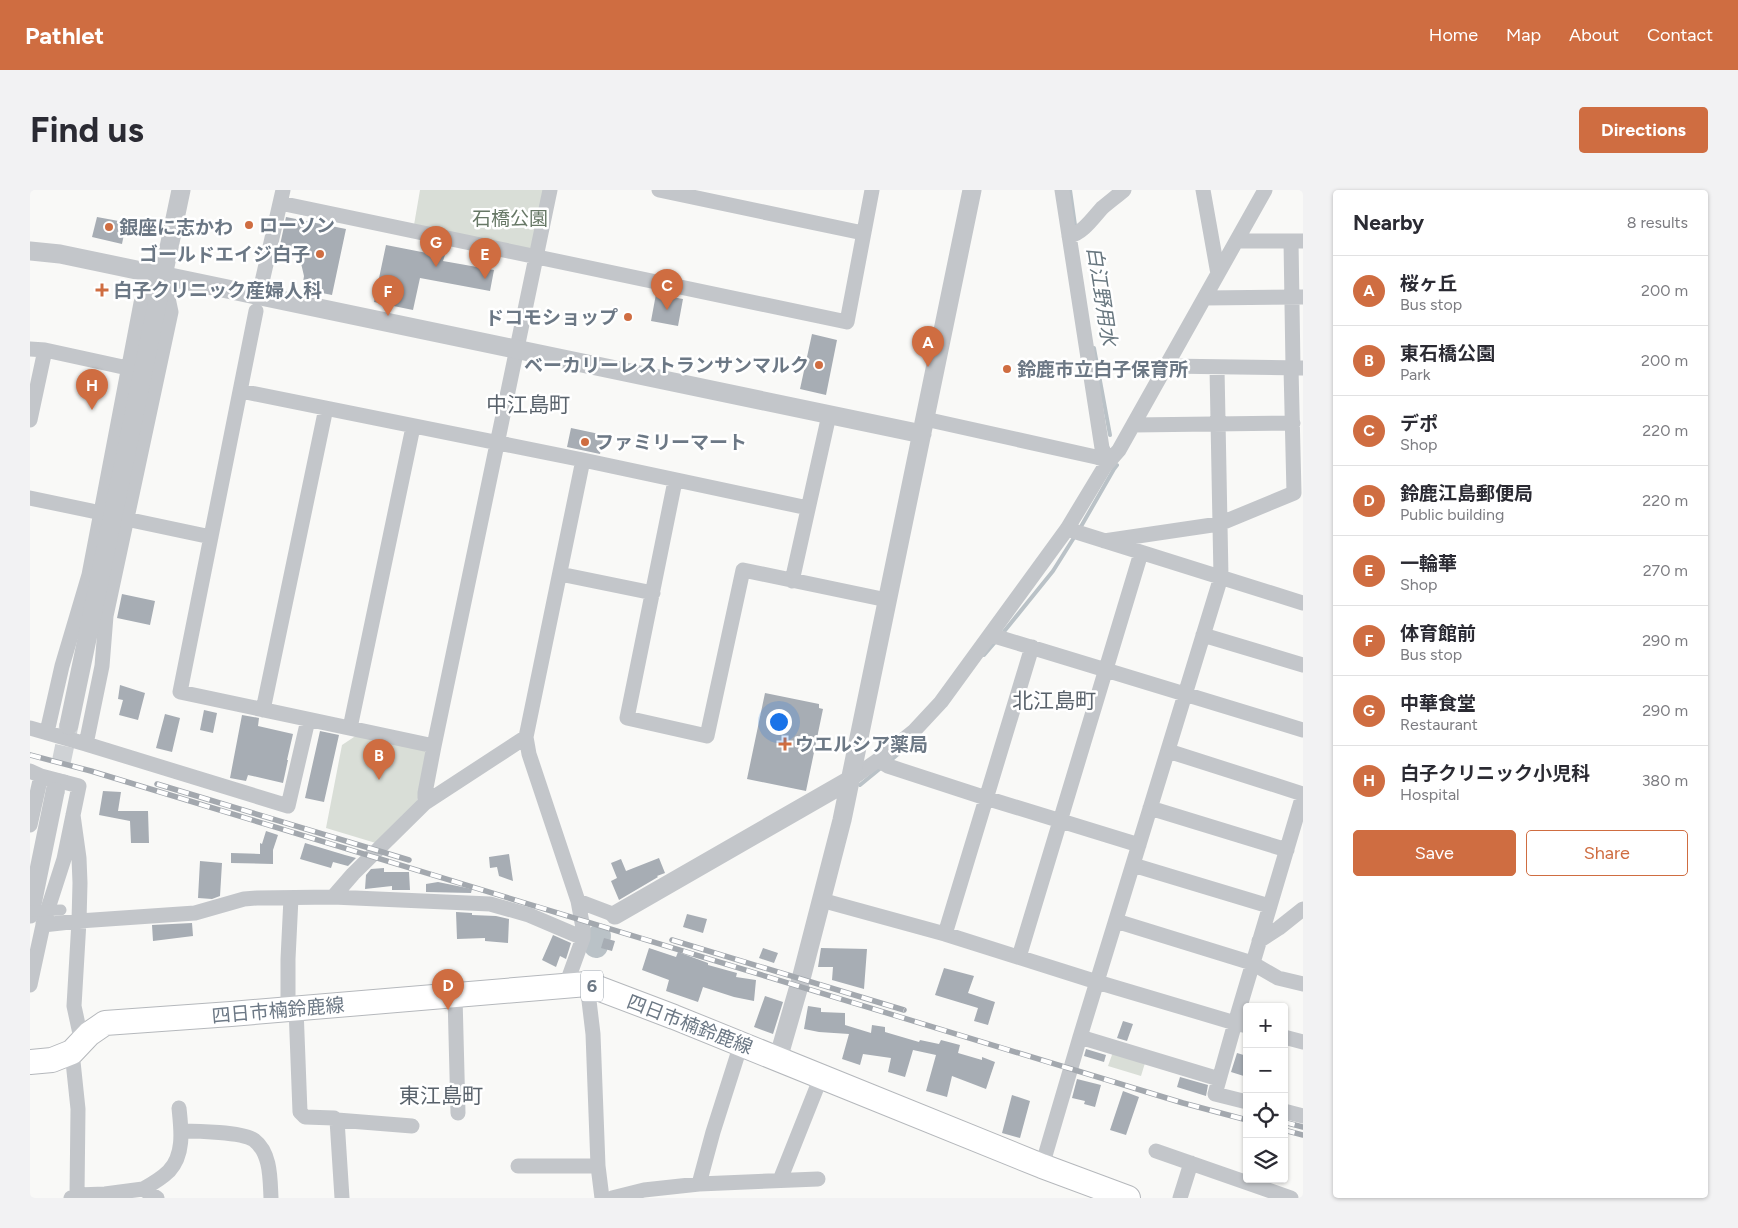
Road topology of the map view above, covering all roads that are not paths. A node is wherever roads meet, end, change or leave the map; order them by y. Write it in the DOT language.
graph roads {
  1 [pos="181,190"];
  2 [pos="550,190"];
  3 [pos="659,190"];
  4 [pos="872,190"];
  5 [pos="972,190"];
  6 [pos="1062,190"];
  7 [pos="1124,190"];
  8 [pos="1203,190"];
  9 [pos="1265,190"];
  10 [pos="281,196"];
  11 [pos="863,233"];
  12 [pos="1074,234"];
  13 [pos="1297,241"];
  14 [pos="1237,242"];
  15 [pos="30,251"];
  16 [pos="536,256"];
  17 [pos="1218,274"];
  18 [pos="163,276"];
  19 [pos="1298,296"];
  20 [pos="1205,298"];
  21 [pos="258,303"];
  22 [pos="37,349"];
  23 [pos="518,349"];
  24 [pos="123,366"];
  25 [pos="1166,366"];
  26 [pos="1217,368"];
  27 [pos="1296,368"];
  28 [pos="241,391"];
  29 [pos="326,408"];
  30 [pos="829,415"];
  31 [pos="30,420"];
  32 [pos="1293,423"];
  33 [pos="1217,424"];
  34 [pos="1133,425"];
  35 [pos="413,427"];
  36 [pos="923,427"];
  37 [pos="498,444"];
  38 [pos="583,460"];
  39 [pos="1108,461"];
  40 [pos="675,481"];
  41 [pos="1298,491"];
  42 [pos="30,498"];
  43 [pos="808,508"];
  44 [pos="92,511"];
  45 [pos="126,519"];
  46 [pos="1220,524"];
  47 [pos="1074,531"];
  48 [pos="211,537"];
  49 [pos="1104,540"];
  50 [pos="1142,553"];
  51 [pos="560,574"];
  52 [pos="1221,577"];
  53 [pos="792,581"];
  54 [pos="653,594"];
  55 [pos="887,600"];
  56 [pos="1303,602"];
  57 [pos="991,635"];
  58 [pos="1203,635"];
  59 [pos="1032,648"];
  60 [pos="1303,665"];
  61 [pos="1106,670"];
  62 [pos="1185,694"];
  63 [pos="263,710"];
  64 [pos="308,720"];
  65 [pos="69,725"];
  66 [pos="30,728"];
  67 [pos="350,728"];
  68 [pos="1303,730"];
  69 [pos="47,732"];
  70 [pos="526,737"];
  71 [pos="86,744"];
  72 [pos="434,746"];
  73 [pos="1168,751"];
  74 [pos="883,763"];
  75 [pos="36,774"];
  76 [pos="850,780"];
  77 [pos="55,792"];
  78 [pos="1303,794"];
  79 [pos="986,798"];
  80 [pos="425,803"];
  81 [pos="1150,808"];
  82 [pos="73,815"];
  83 [pos="1060,821"];
  84 [pos="30,825"];
  85 [pos="1139,845"];
  86 [pos="1287,850"];
  87 [pos="1133,865"];
  88 [pos="333,897"];
  89 [pos="292,898"];
  90 [pos="821,900"];
  91 [pos="578,901"];
  92 [pos="1270,906"];
  93 [pos="1303,909"];
  94 [pos="61,910"];
  95 [pos="615,915"];
  96 [pos="34,917"];
  97 [pos="79,921"];
  98 [pos="1116,921"];
  99 [pos="945,934"];
  100 [pos="583,938"];
  101 [pos="1259,941"];
  102 [pos="1019,958"];
  103 [pos="1252,963"];
  104 [pos="1098,982"];
  105 [pos="577,984"];
  106 [pos="1303,984"];
  107 [pos="30,985"];
  108 [pos="455,996"];
  109 [pos="292,1008"];
  110 [pos="1241,1024"];
  111 [pos="1080,1038"];
  112 [pos="1288,1038"];
  113 [pos="1303,1042"];
  114 [pos="740,1044"];
  115 [pos="77,1047"];
  116 [pos="778,1059"];
  117 [pos="30,1062"];
  118 [pos="821,1077"];
  119 [pos="1218,1079"];
  120 [pos="1243,1101"];
  121 [pos="179,1108"];
  122 [pos="1288,1112"];
  123 [pos="458,1113"];
  124 [pos="1303,1116"];
  125 [pos="337,1120"];
  126 [pos="412,1126"];
  127 [pos="181,1131"];
  128 [pos="1156,1151"];
  129 [pos="1191,1163"];
  130 [pos="518,1166"];
  131 [pos="598,1166"];
  132 [pos="1042,1166"];
  133 [pos="818,1179"];
  134 [pos="780,1180"];
  135 [pos="699,1184"];
  136 [pos="143,1189"];
  137 [pos="74,1196"];
  138 [pos="157,1198"];
  139 [pos="271,1198"];
  140 [pos="342,1198"];
  141 [pos="602,1198"];
  142 [pos="612,1198"];
  143 [pos="1127,1198"];
  144 [pos="1180,1198"];
  145 [pos="1291,1198"];
  1 -- 18 [label="street"];
  2 -- 16 [label="street"];
  3 -- 11 [label="street"];
  4 -- 11 [label="street"];
  5 -- 36 [label="street"];
  6 -- 12 [label="street"];
  7 -- 12 [label="street"];
  8 -- 17 [label="street"];
  9 -- 14 [label="street"];
  10 -- 16 [label="street"];
  10 -- 21 [label="street"];
  11 -- 16 [label="street"];
  12 -- 39 [label="street"];
  13 -- 14 [label="street"];
  13 -- 19 [label="street"];
  14 -- 17 [label="street"];
  15 -- 18 [label="street"];
  16 -- 23 [label="street"];
  17 -- 20 [label="street"];
  18 -- 21 [label="street"];
  18 -- 45 [label="street"];
  18 -- 65 [label="street"];
  18 -- 69 [label="street"];
  19 -- 20 [label="street"];
  19 -- 27 [label="street"];
  20 -- 25 [label="street"];
  21 -- 23 [label="street"];
  21 -- 28 [label="street"];
  22 -- 24 [label="street"];
  22 -- 31 [label="street"];
  23 -- 30 [label="street"];
  23 -- 37 [label="street"];
  25 -- 26 [label="street"];
  25 -- 34 [label="street"];
  26 -- 27 [label="street"];
  26 -- 33 [label="street"];
  27 -- 32 [label="street"];
  28 -- 29 [label="street"];
  28 -- 48 [label="street"];
  29 -- 35 [label="street"];
  29 -- 63 [label="street"];
  30 -- 36 [label="street"];
  30 -- 43 [label="street"];
  32 -- 33 [label="street"];
  32 -- 41 [label="street"];
  33 -- 34 [label="street"];
  33 -- 46 [label="street"];
  34 -- 39 [label="street"];
  35 -- 37 [label="street"];
  35 -- 67 [label="street"];
  36 -- 39 [label="street"];
  36 -- 55 [label="street"];
  37 -- 38 [label="street"];
  37 -- 72 [label="street"];
  38 -- 40 [label="street"];
  38 -- 51 [label="street"];
  39 -- 47 [label="street"];
  40 -- 43 [label="street"];
  40 -- 54 [label="street"];
  41 -- 46 [label="street"];
  42 -- 44 [label="street"];
  43 -- 53 [label="street"];
  45 -- 48 [label="street"];
  45 -- 71 [label="street"];
  46 -- 49 [label="street"];
  46 -- 52 [label="street"];
  47 -- 49 [label="street"];
  47 -- 57 [label="street"];
  48 -- 63 [label="street"];
  49 -- 50 [label="street"];
  50 -- 52 [label="street"];
  50 -- 61 [label="street"];
  51 -- 54 [label="street"];
  51 -- 70 [label="street"];
  52 -- 56 [label="street"];
  52 -- 58 [label="street"];
  53 -- 54 [label="street"];
  53 -- 55 [label="street"];
  55 -- 76 [label="street"];
  57 -- 59 [label="street"];
  57 -- 74 [label="street"];
  58 -- 60 [label="street"];
  58 -- 62 [label="street"];
  59 -- 61 [label="street"];
  59 -- 79 [label="street"];
  61 -- 62 [label="street"];
  61 -- 83 [label="street"];
  62 -- 68 [label="street"];
  62 -- 73 [label="street"];
  63 -- 64 [label="street"];
  64 -- 67 [label="street"];
  64 -- 71 [label="street"];
  66 -- 69 [label="street"];
  67 -- 72 [label="street"];
  69 -- 71 [label="street"];
  70 -- 80 [label="street"];
  70 -- 91 [label="street"];
  72 -- 80 [label="street"];
  73 -- 78 [label="street"];
  73 -- 81 [label="street"];
  74 -- 76 [label="street"];
  74 -- 79 [label="street"];
  75 -- 82 [label="street"];
  75 -- 84 [label="street"];
  76 -- 90 [label="street"];
  76 -- 95 [label="street"];
  77 -- 96 [label="street"];
  78 -- 86 [label="street"];
  79 -- 83 [label="street"];
  79 -- 99 [label="street"];
  80 -- 88 [label="street"];
  81 -- 85 [label="street"];
  81 -- 86 [label="street"];
  82 -- 96 [label="street"];
  82 -- 97 [label="street"];
  83 -- 85 [label="street"];
  83 -- 102 [label="street"];
  85 -- 87 [label="street"];
  86 -- 92 [label="street"];
  87 -- 92 [label="street"];
  87 -- 98 [label="street"];
  88 -- 89 [label="street"];
  88 -- 100 [label="street"];
  89 -- 97 [label="street"];
  89 -- 109 [label="street"];
  90 -- 99 [label="street"];
  90 -- 116 [label="street"];
  91 -- 95 [label="street"];
  91 -- 100 [label="street"];
  92 -- 101 [label="street"];
  93 -- 101 [label="street"];
  94 -- 96 [label="street, bridge"];
  96 -- 97 [label="street"];
  96 -- 107 [label="street"];
  97 -- 115 [label="street"];
  98 -- 103 [label="street"];
  98 -- 104 [label="street"];
  99 -- 102 [label="street"];
  100 -- 105 [label="street"];
  101 -- 103 [label="street"];
  102 -- 104 [label="street"];
  103 -- 106 [label="street"];
  103 -- 110 [label="street"];
  104 -- 110 [label="street"];
  104 -- 111 [label="street"];
  105 -- 108 [label="main road, 四日市楠鈴鹿線 / 6"];
  105 -- 114 [label="main road, 四日市楠鈴鹿線 / 6"];
  105 -- 131 [label="street"];
  108 -- 109 [label="main road, 四日市楠鈴鹿線 / 6"];
  108 -- 123 [label="street"];
  109 -- 115 [label="main road, 四日市楠鈴鹿線 / 6"];
  109 -- 125 [label="street"];
  110 -- 119 [label="street"];
  111 -- 119 [label="street"];
  111 -- 132 [label="street"];
  112 -- 113 [label="street"];
  114 -- 116 [label="main road, 四日市楠鈴鹿線 / 6"];
  114 -- 135 [label="street"];
  115 -- 117 [label="main road, 四日市楠鈴鹿線 / 6"];
  115 -- 137 [label="street"];
  116 -- 118 [label="main road, 四日市楠鈴鹿線 / 6"];
  118 -- 132 [label="main road, 四日市楠鈴鹿線 / 6"];
  118 -- 134 [label="street"];
  119 -- 120 [label="street"];
  121 -- 127 [label="street"];
  122 -- 124 [label="street"];
  125 -- 126 [label="street"];
  125 -- 140 [label="street"];
  127 -- 136 [label="street"];
  127 -- 139 [label="street"];
  128 -- 129 [label="street"];
  129 -- 144 [label="street"];
  129 -- 145 [label="street"];
  130 -- 131 [label="street"];
  131 -- 141 [label="street"];
  132 -- 143 [label="main road, 四日市楠鈴鹿線 / 6"];
  133 -- 134 [label="street"];
  134 -- 135 [label="street"];
  135 -- 142 [label="street"];
  136 -- 137 [label="street"];
  136 -- 138 [label="street"];
}
